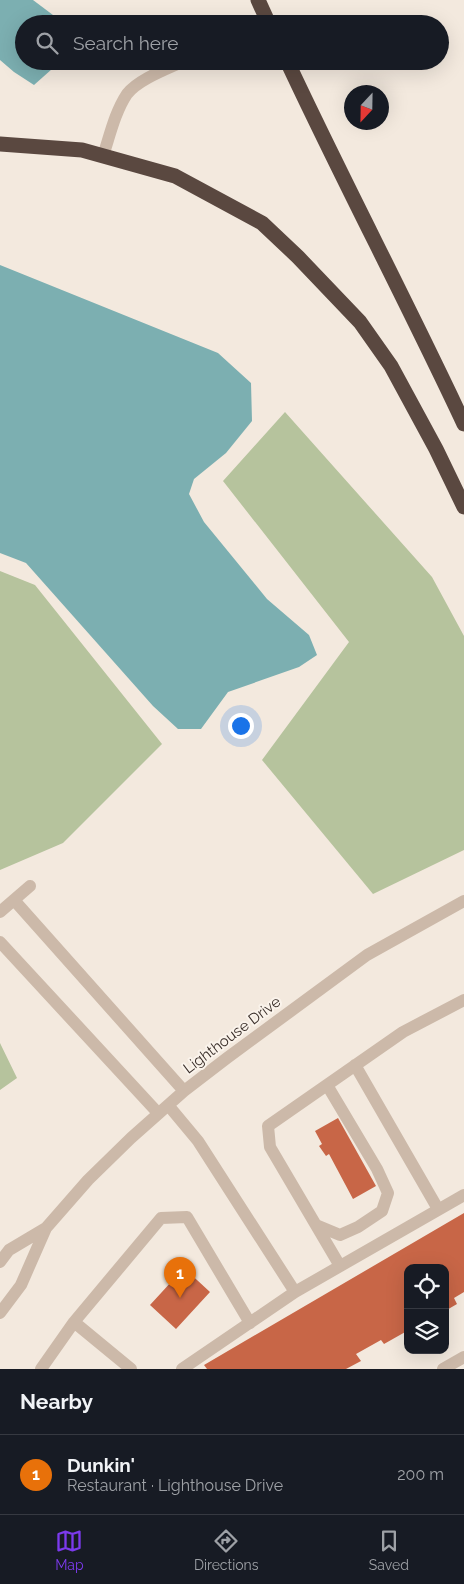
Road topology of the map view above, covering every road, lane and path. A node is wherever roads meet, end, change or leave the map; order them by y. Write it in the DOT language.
graph roads {
  1 [pos="258,0"];
  2 [pos="264,15"];
  3 [pos="165,70"];
  4 [pos="290,70"];
  5 [pos="0,144"];
  6 [pos="103,156"];
  7 [pos="464,424"];
  8 [pos="464,507"];
  9 [pos="30,886"];
  10 [pos="14,900"];
  11 [pos="464,901"];
  12 [pos="0,912"];
  13 [pos="0,942"];
  14 [pos="464,1000"];
  15 [pos="355,1065"];
  16 [pos="327,1085"];
  17 [pos="184,1091"];
  18 [pos="163,1109"];
  19 [pos="464,1194"];
  20 [pos="438,1209"];
  21 [pos="316,1226"];
  22 [pos="46,1228"];
  23 [pos="0,1262"];
  24 [pos="340,1266"];
  25 [pos="295,1292"];
  26 [pos="0,1313"];
  27 [pos="74,1322"];
  28 [pos="250,1322"];
  29 [pos="464,1357"];
  30 [pos="41,1369"];
  31 [pos="131,1369"];
  32 [pos="182,1369"];
  33 [pos="443,1369"];
  1 -- 2 [label="highway"];
  3 -- 6 [label="street"];
  4 -- 7 [label="highway"];
  5 -- 6 [label="highway"];
  6 -- 8 [label="highway"];
  9 -- 10 [label="street"];
  10 -- 12 [label="street"];
  10 -- 17 [label="street"];
  11 -- 17 [label="street, Lighthouse Drive"];
  13 -- 18 [label="street"];
  14 -- 15 [label="street"];
  15 -- 16 [label="street"];
  15 -- 20 [label="street"];
  16 -- 21 [label="street"];
  16 -- 21 [label="street"];
  17 -- 18 [label="street, Lighthouse Drive"];
  18 -- 22 [label="street, Lighthouse Drive"];
  18 -- 25 [label="street"];
  19 -- 20 [label="street"];
  20 -- 24 [label="street"];
  21 -- 24 [label="street"];
  22 -- 23 [label="street, Lighthouse Drive"];
  22 -- 26 [label="street, Lighthouse Drive"];
  24 -- 25 [label="street"];
  25 -- 28 [label="street"];
  27 -- 28 [label="street"];
  27 -- 30 [label="street"];
  27 -- 31 [label="street"];
  28 -- 32 [label="street"];
  29 -- 33 [label="street"];
}
